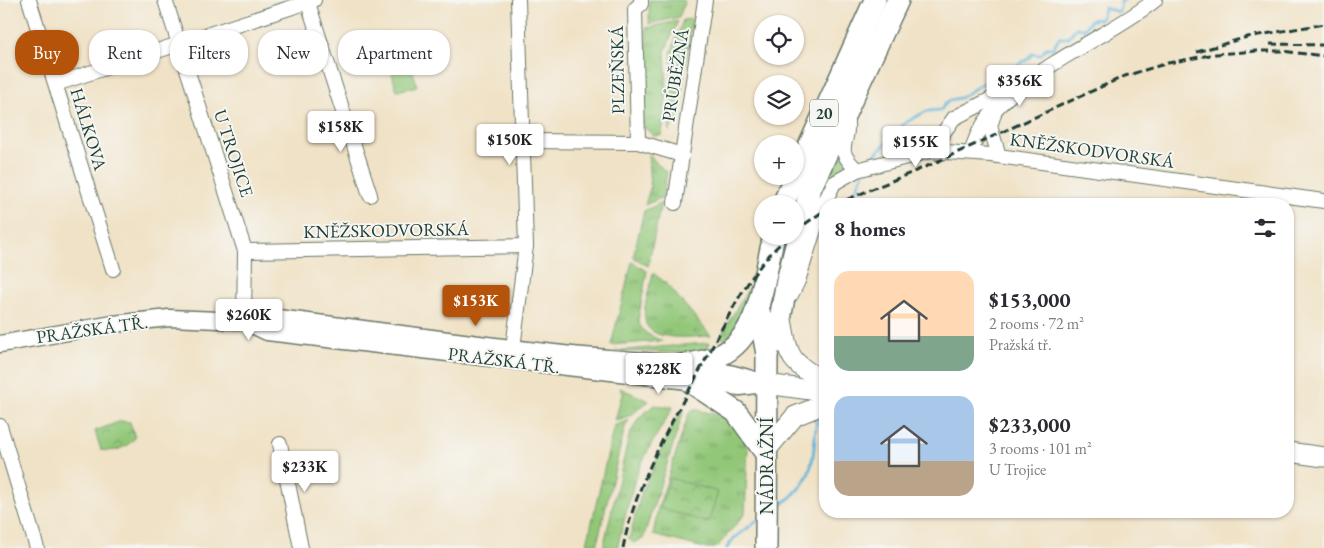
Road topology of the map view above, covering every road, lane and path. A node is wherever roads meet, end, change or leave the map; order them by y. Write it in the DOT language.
graph roads {
  1 [pos="29,0"];
  2 [pos="165,0"];
  3 [pos="518,0"];
  4 [pos="641,0"];
  5 [pos="705,0"];
  6 [pos="875,0"];
  7 [pos="898,0"];
  8 [pos="1155,0"];
  9 [pos="310,1"];
  10 [pos="175,30"];
  11 [pos="222,30"];
  12 [pos="170,47"];
  13 [pos="189,75"];
  14 [pos="1025,82"];
  15 [pos="56,84"];
  16 [pos="995,112"];
  17 [pos="846,113"];
  18 [pos="524,141"];
  19 [pos="638,142"];
  20 [pos="930,150"];
  21 [pos="972,152"];
  22 [pos="682,155"];
  23 [pos="999,156"];
  24 [pos="858,170"];
  25 [pos="370,195"];
  26 [pos="787,195"];
  27 [pos="826,198"];
  28 [pos="1324,201"];
  29 [pos="675,203"];
  30 [pos="819,214"];
  31 [pos="772,245"];
  32 [pos="526,246"];
  33 [pos="245,251"];
  34 [pos="113,269"];
  35 [pos="758,305"];
  36 [pos="781,314"];
  37 [pos="244,321"];
  38 [pos="0,344"];
  39 [pos="513,348"];
  40 [pos="766,354"];
  41 [pos="678,366"];
  42 [pos="692,383"];
  43 [pos="766,384"];
  44 [pos="819,385"];
  45 [pos="817,406"];
  46 [pos="0,426"];
  47 [pos="280,444"];
  48 [pos="765,452"];
  49 [pos="1294,453"];
  50 [pos="1324,457"];
  51 [pos="766,543"];
  52 [pos="37,548"];
  53 [pos="301,548"];
  1 -- 15 [label="street, HÁLKOVA"];
  2 -- 10 [label="street, U TROJICE"];
  3 -- 18 [label="street"];
  4 -- 19 [label="street, PLZEŇSKÁ"];
  5 -- 22 [label="street, PRŮBĚŽNÁ"];
  6 -- 26 [label="main road, 20"];
  7 -- 17 [label="main road, 20"];
  8 -- 14 [label="street"];
  9 -- 11 [label="street"];
  9 -- 25 [label="street"];
  12 -- 15 [label="street"];
  13 -- 33 [label="street, U TROJICE"];
  14 -- 16 [label="street"];
  14 -- 20 [label="street"];
  15 -- 34 [label="street, HÁLKOVA"];
  16 -- 21 [label="street"];
  16 -- 23 [label="street"];
  17 -- 24 [label="street"];
  17 -- 36 [label="main road, 20"];
  18 -- 19 [label="street"];
  18 -- 32 [label="street"];
  19 -- 22 [label="street"];
  20 -- 21 [label="street, KNĚŽSKODVORSKÁ"];
  20 -- 24 [label="street, KNĚŽSKODVORSKÁ"];
  21 -- 23 [label="street, KNĚŽSKODVORSKÁ"];
  22 -- 29 [label="street, PRŮBĚŽNÁ"];
  23 -- 28 [label="street, KNĚŽSKODVORSKÁ"];
  24 -- 27 [label="street, KNĚŽSKODVORSKÁ"];
  30 -- 36 [label="street, KNĚŽSKODVORSKÁ"];
  31 -- 35 [label="main road"];
  32 -- 33 [label="street, KNĚŽSKODVORSKÁ"];
  32 -- 39 [label="street"];
  33 -- 37 [label="street, U TROJICE"];
  35 -- 40 [label="main road"];
  35 -- 41 [label="main road"];
  36 -- 40 [label="main road, 20"];
  36 -- 44 [label="main road"];
  37 -- 38 [label="street, PRAŽSKÁ TŘ."];
  37 -- 39 [label="street, PRAŽSKÁ TŘ."];
  37 -- 42 [label="street, PRAŽSKÁ TŘ."];
  39 -- 41 [label="street, PRAŽSKÁ TŘ."];
  40 -- 43 [label="main road, NÁDRAŽNÍ"];
  41 -- 43 [label="street, PRAŽSKÁ TŘ."];
  42 -- 43 [label="street, PRAŽSKÁ TŘ."];
  42 -- 48 [label="main road"];
  43 -- 44 [label="main road, PRAŽSKÁ TŘ."];
  43 -- 48 [label="main road, NÁDRAŽNÍ"];
  45 -- 48 [label="main road"];
  46 -- 52 [label="street"];
  47 -- 53 [label="street"];
  48 -- 51 [label="main road, NÁDRAŽNÍ"];
  49 -- 50 [label="main road"];
}
